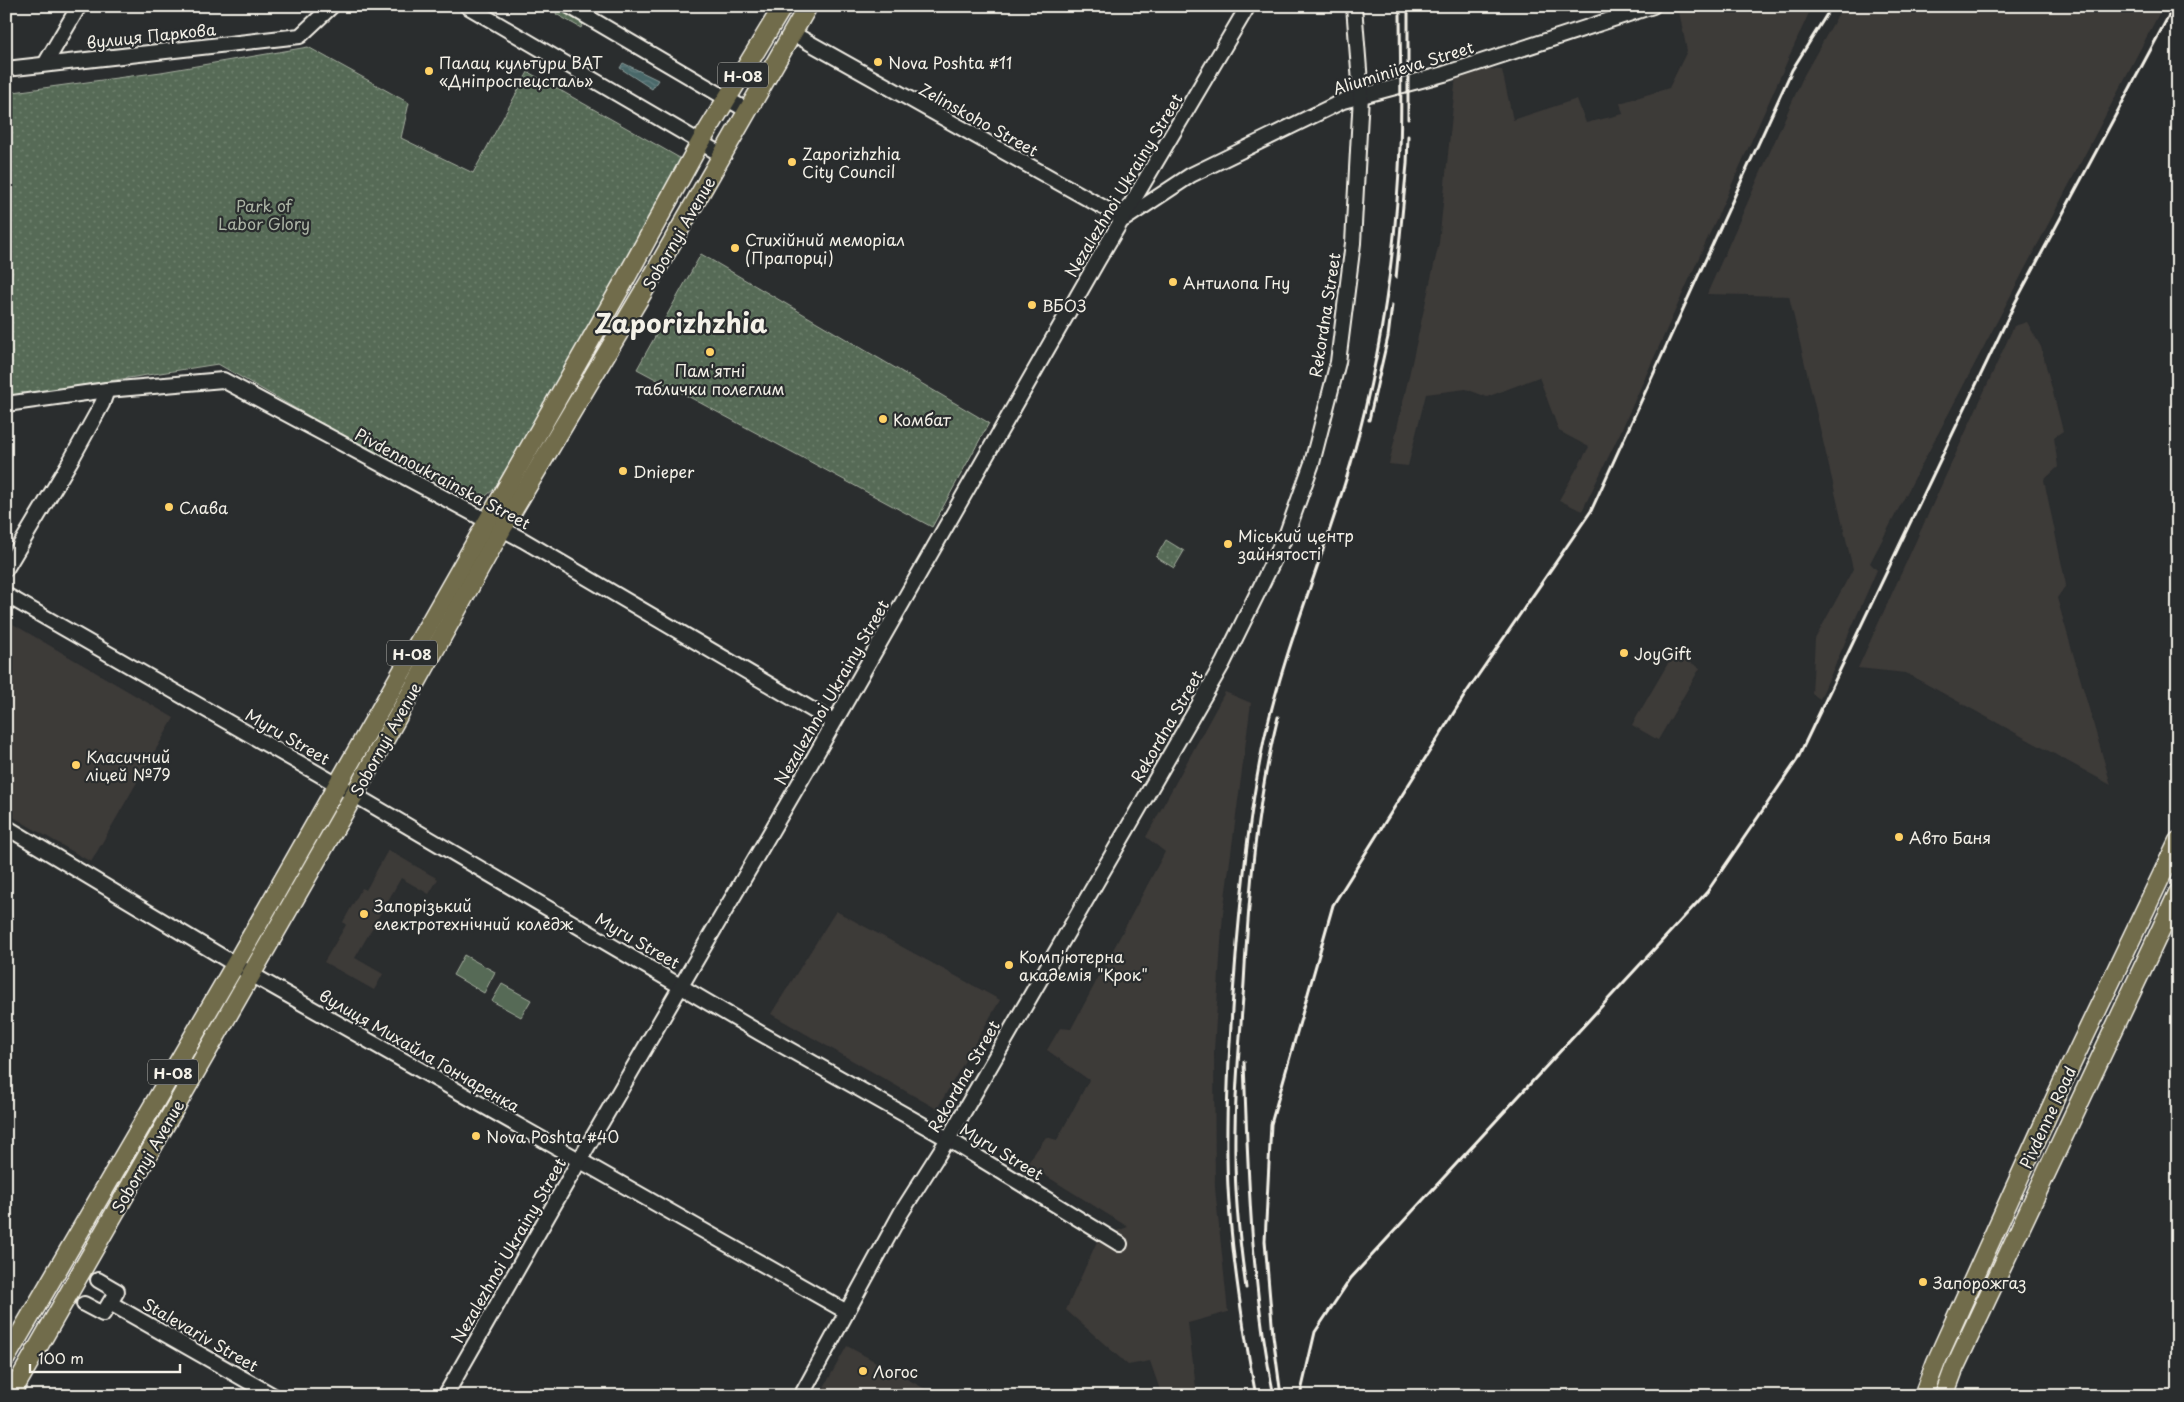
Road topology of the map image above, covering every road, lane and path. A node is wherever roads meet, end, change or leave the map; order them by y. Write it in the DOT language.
graph roads {
  1 [pos="79,6"];
  2 [pos="332,6"];
  3 [pos="467,6"];
  4 [pos="569,6"];
  5 [pos="783,6"];
  6 [pos="808,6"];
  7 [pos="1248,6"];
  8 [pos="1354,6"];
  9 [pos="1653,6"];
  10 [pos="792,33"];
  11 [pos="45,64"];
  12 [pos="6,70"];
  13 [pos="1361,95"];
  14 [pos="728,100"];
  15 [pos="748,111"];
  16 [pos="700,143"];
  17 [pos="722,155"];
  18 [pos="1124,219"];
  19 [pos="107,390"];
  20 [pos="6,404"];
  21 [pos="494,525"];
  22 [pos="6,569"];
  23 [pos="6,595"];
  24 [pos="833,722"];
  25 [pos="336,784"];
  26 [pos="354,795"];
  27 [pos="6,828"];
  28 [pos="2177,844"];
  29 [pos="2178,893"];
  30 [pos="236,963"];
  31 [pos="251,974"];
  32 [pos="682,986"];
  33 [pos="2058,1092"];
  34 [pos="2078,1103"];
  35 [pos="948,1139"];
  36 [pos="579,1162"];
  37 [pos="1120,1244"];
  38 [pos="98,1280"];
  39 [pos="110,1303"];
  40 [pos="84,1304"];
  41 [pos="847,1312"];
  42 [pos="6,1358"];
  43 [pos="10,1396"];
  44 [pos="274,1396"];
  45 [pos="445,1396"];
  46 [pos="801,1396"];
  47 [pos="1923,1396"];
  48 [pos="1944,1396"];
  1 -- 11 [label="street"];
  2 -- 11 [label="street, вулиця Паркова"];
  3 -- 16 [label="street"];
  4 -- 14 [label="street"];
  5 -- 14 [label="main road, Sobornyi Avenue / Н-08"];
  6 -- 10 [label="main road, Sobornyi Avenue / Н-08"];
  7 -- 18 [label="street, Nezalezhnoi Ukrainy Street"];
  8 -- 13 [label="street, Rekordna Street"];
  9 -- 13 [label="street, Aliuminiieva Street"];
  10 -- 15 [label="main road, Sobornyi Avenue / Н-08"];
  10 -- 18 [label="street, Zelinskoho Street"];
  11 -- 12 [label="street, вулиця Паркова"];
  13 -- 18 [label="street, Aliuminiieva Street"];
  13 -- 35 [label="street, Rekordna Street"];
  14 -- 15 [label="street"];
  14 -- 16 [label="main road, Sobornyi Avenue / Н-08"];
  15 -- 17 [label="main road, Sobornyi Avenue / Н-08"];
  16 -- 17 [label="street"];
  16 -- 21 [label="main road, Sobornyi Avenue / Н-08"];
  17 -- 21 [label="main road, Sobornyi Avenue / Н-08"];
  18 -- 24 [label="street, Nezalezhnoi Ukrainy Street"];
  19 -- 20 [label="street, Pivdennoukrainska Street"];
  19 -- 21 [label="street, Pivdennoukrainska Street"];
  19 -- 22 [label="street"];
  21 -- 24 [label="street, Pivdennoukrainska Street"];
  21 -- 25 [label="main road, Sobornyi Avenue / Н-08"];
  21 -- 26 [label="main road, Sobornyi Avenue / Н-08"];
  23 -- 25 [label="street, Myru Street"];
  24 -- 32 [label="street, Nezalezhnoi Ukrainy Street"];
  25 -- 26 [label="street, Myru Street"];
  25 -- 30 [label="main road, Sobornyi Avenue / Н-08"];
  26 -- 31 [label="main road, Sobornyi Avenue / Н-08"];
  26 -- 32 [label="street, Myru Street"];
  27 -- 30 [label="street, вулиця Михайла Гончаренка"];
  28 -- 33 [label="main road, Pivdenne Road"];
  29 -- 34 [label="main road, Pivdenne Road"];
  30 -- 31 [label="street, вулиця Михайла Гончаренка"];
  30 -- 42 [label="main road, Sobornyi Avenue / Н-08"];
  31 -- 36 [label="street, вулиця Михайла Гончаренка"];
  31 -- 43 [label="main road, Sobornyi Avenue / Н-08"];
  32 -- 35 [label="street, Myru Street"];
  32 -- 36 [label="street, Nezalezhnoi Ukrainy Street"];
  33 -- 34 [label="main road"];
  33 -- 47 [label="main road, Pivdenne Road"];
  34 -- 48 [label="main road, Pivdenne Road"];
  35 -- 37 [label="street, Myru Street"];
  35 -- 41 [label="street, Rekordna Street"];
  36 -- 41 [label="street, вулиця Михайла Гончаренка"];
  36 -- 45 [label="street, Nezalezhnoi Ukrainy Street"];
  38 -- 39 [label="street"];
  39 -- 40 [label="street"];
  39 -- 44 [label="street, Stalevariv Street"];
  41 -- 46 [label="street, Rekordna Street"];
}
